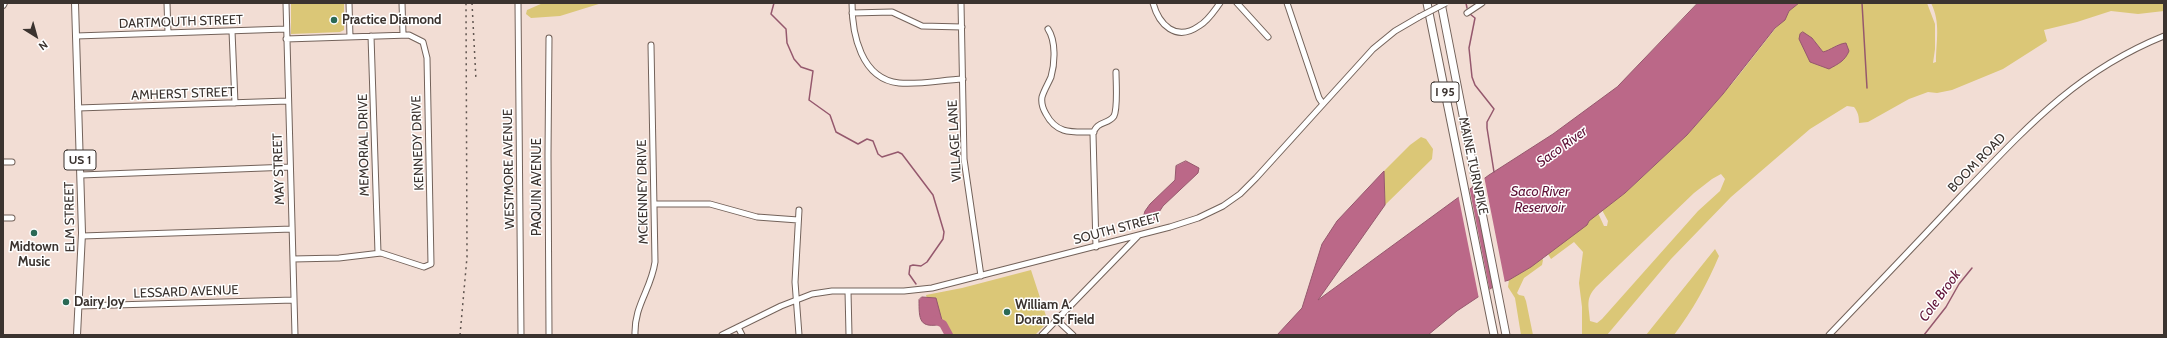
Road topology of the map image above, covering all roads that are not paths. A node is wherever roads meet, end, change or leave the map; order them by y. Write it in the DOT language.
graph roads {
  1 [pos="75,3"];
  2 [pos="167,3"];
  3 [pos="286,3"];
  4 [pos="349,3"];
  5 [pos="402,3"];
  6 [pos="518,3"];
  7 [pos="852,3"];
  8 [pos="961,3"];
  9 [pos="1153,3"];
  10 [pos="1220,3"];
  11 [pos="1237,3"];
  12 [pos="1287,3"];
  13 [pos="1427,3"];
  14 [pos="1441,3"];
  15 [pos="1446,3"];
  16 [pos="1482,3"];
  17 [pos="852,13"];
  18 [pos="1467,13"];
  19 [pos="962,27"];
  20 [pos="286,29"];
  21 [pos="1048,29"];
  22 [pos="232,31"];
  23 [pos="403,32"];
  24 [pos="168,33"];
  25 [pos="76,36"];
  26 [pos="371,36"];
  27 [pos="1268,36"];
  28 [pos="2164,36"];
  29 [pos="350,37"];
  30 [pos="549,38"];
  31 [pos="286,39"];
  32 [pos="650,45"];
  33 [pos="1116,72"];
  34 [pos="963,79"];
  35 [pos="288,101"];
  36 [pos="235,103"];
  37 [pos="1323,104"];
  38 [pos="78,108"];
  39 [pos="1094,132"];
  40 [pos="3,162"];
  41 [pos="12,162"];
  42 [pos="290,167"];
  43 [pos="81,175"];
  44 [pos="654,204"];
  45 [pos="799,210"];
  46 [pos="3,218"];
  47 [pos="12,218"];
  48 [pos="798,220"];
  49 [pos="292,229"];
  50 [pos="82,236"];
  51 [pos="1138,236"];
  52 [pos="1096,247"];
  53 [pos="378,253"];
  54 [pos="293,259"];
  55 [pos="981,276"];
  56 [pos="848,291"];
  57 [pos="796,299"];
  58 [pos="294,300"];
  59 [pos="79,306"];
  60 [pos="1057,320"];
  61 [pos="738,327"];
  62 [pos="77,335"];
  63 [pos="295,335"];
  64 [pos="521,335"];
  65 [pos="549,335"];
  66 [pos="635,335"];
  67 [pos="722,335"];
  68 [pos="742,335"];
  69 [pos="799,335"];
  70 [pos="849,335"];
  71 [pos="1042,335"];
  72 [pos="1073,335"];
  73 [pos="1494,335"];
  74 [pos="1506,335"];
  75 [pos="1829,335"];
  1 -- 25 [label="main road, ELM STREET / US 1"];
  2 -- 24 [label="street"];
  3 -- 20 [label="street, MAY STREET"];
  4 -- 29 [label="street"];
  5 -- 23 [label="street"];
  6 -- 64 [label="street, WESTMORE AVENUE"];
  7 -- 17 [label="street"];
  8 -- 19 [label="street, VILLAGE LANE"];
  9 -- 10 [label="street"];
  11 -- 27 [label="street"];
  12 -- 37 [label="street"];
  13 -- 73 [label="highway, MAINE TURNPIKE / I 95"];
  14 -- 74 [label="highway, MAINE TURNPIKE / I 95"];
  15 -- 37 [label="street, SOUTH STREET, bridge"];
  16 -- 18 [label="street"];
  17 -- 19 [label="street"];
  17 -- 34 [label="street"];
  19 -- 34 [label="street, VILLAGE LANE"];
  20 -- 22 [label="street, DARTMOUTH STREET"];
  20 -- 31 [label="street, MAY STREET"];
  21 -- 39 [label="street"];
  22 -- 24 [label="street, DARTMOUTH STREET"];
  22 -- 36 [label="street"];
  23 -- 26 [label="street"];
  23 -- 53 [label="street, KENNEDY DRIVE"];
  24 -- 25 [label="street, DARTMOUTH STREET"];
  25 -- 38 [label="main road, ELM STREET / US 1"];
  26 -- 29 [label="street"];
  26 -- 53 [label="street, MEMORIAL DRIVE"];
  28 -- 75 [label="street, BOOM ROAD"];
  29 -- 31 [label="street"];
  30 -- 65 [label="street, PAQUIN AVENUE"];
  31 -- 35 [label="street, MAY STREET"];
  32 -- 44 [label="street, MCKENNEY DRIVE"];
  33 -- 39 [label="street"];
  34 -- 55 [label="street, VILLAGE LANE"];
  35 -- 36 [label="street, AMHERST STREET"];
  35 -- 42 [label="street, MAY STREET"];
  36 -- 38 [label="street, AMHERST STREET"];
  37 -- 51 [label="street, SOUTH STREET"];
  38 -- 43 [label="main road, ELM STREET / US 1"];
  39 -- 52 [label="street"];
  40 -- 41 [label="street"];
  42 -- 43 [label="street"];
  42 -- 49 [label="street, MAY STREET"];
  43 -- 50 [label="main road, ELM STREET / US 1"];
  44 -- 48 [label="street"];
  44 -- 66 [label="street, MCKENNEY DRIVE"];
  45 -- 48 [label="street"];
  46 -- 47 [label="street"];
  48 -- 57 [label="street"];
  49 -- 50 [label="street"];
  49 -- 54 [label="street, MAY STREET"];
  50 -- 59 [label="main road, ELM STREET / US 1"];
  51 -- 52 [label="street, SOUTH STREET"];
  51 -- 60 [label="street"];
  52 -- 55 [label="street, SOUTH STREET"];
  53 -- 54 [label="street"];
  54 -- 58 [label="street, MAY STREET"];
  55 -- 56 [label="street, SOUTH STREET"];
  56 -- 57 [label="street, SOUTH STREET"];
  56 -- 70 [label="street"];
  57 -- 61 [label="street, SOUTH STREET"];
  57 -- 69 [label="street"];
  58 -- 59 [label="street, LESSARD AVENUE"];
  58 -- 63 [label="street, MAY STREET"];
  59 -- 62 [label="main road, ELM STREET / US 1"];
  60 -- 71 [label="street"];
  60 -- 72 [label="street"];
  61 -- 67 [label="street, SOUTH STREET"];
  61 -- 68 [label="street"];
}
